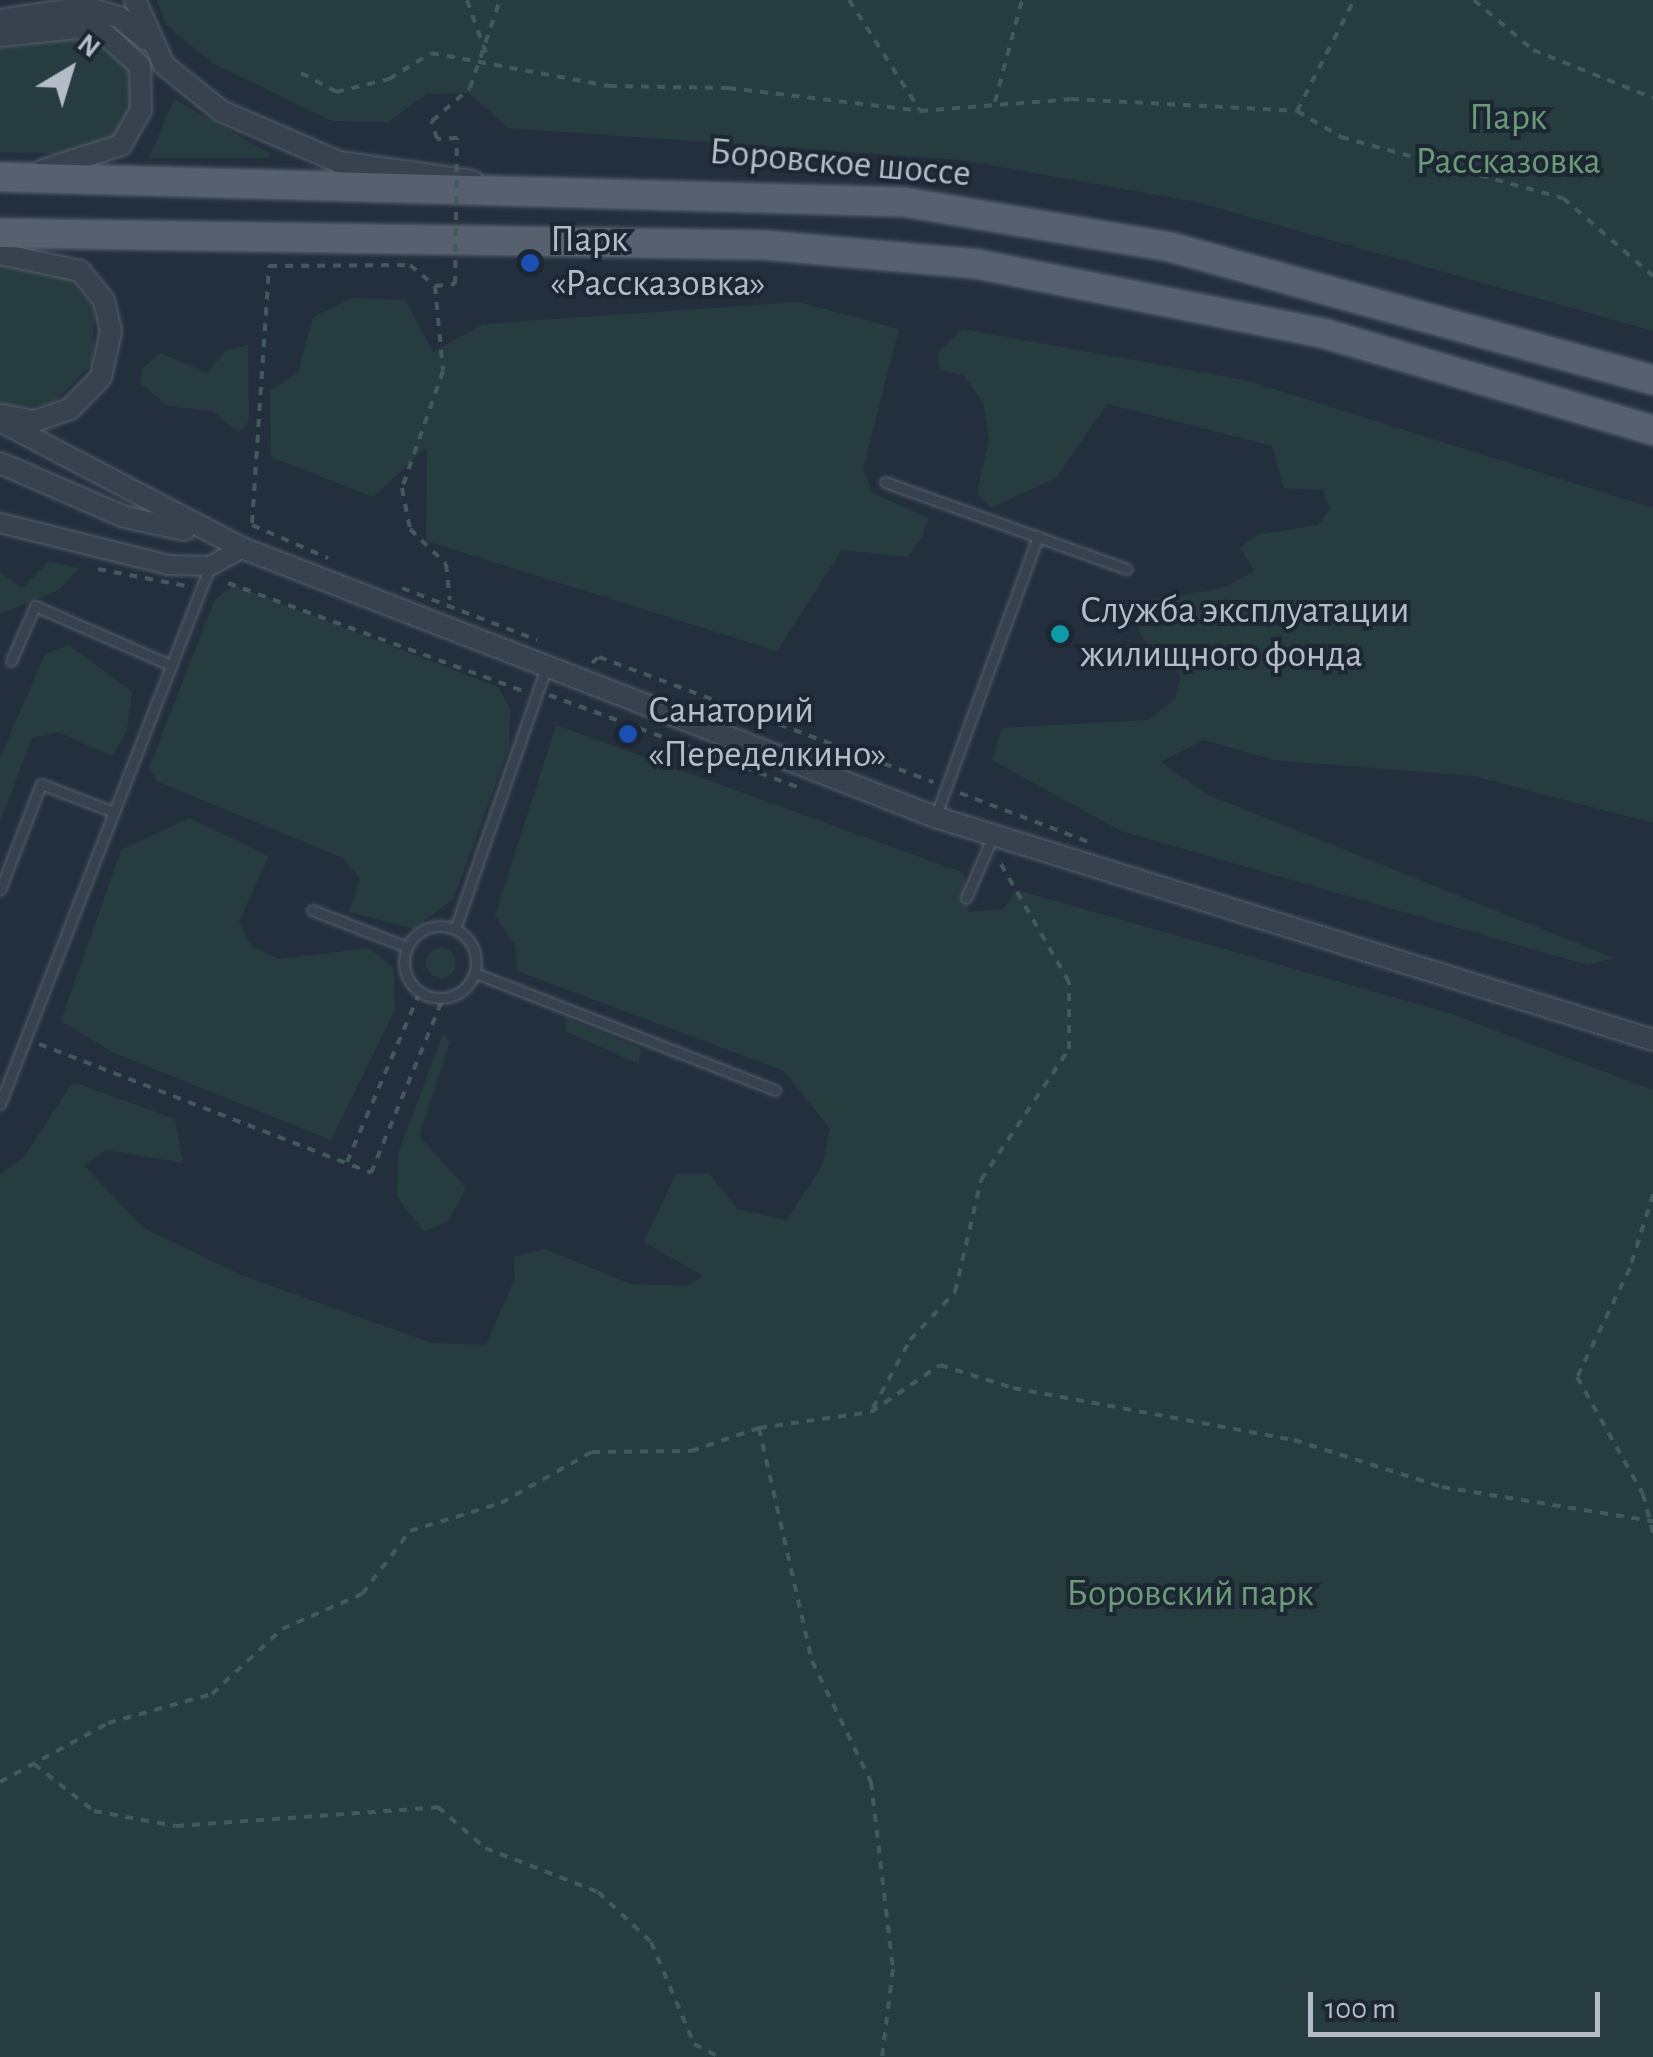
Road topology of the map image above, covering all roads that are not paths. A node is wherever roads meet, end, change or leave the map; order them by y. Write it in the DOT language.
graph roads {
  1 [pos="135,0"];
  2 [pos="91,4"];
  3 [pos="0,20"];
  4 [pos="0,36"];
  5 [pos="147,41"];
  6 [pos="4,177"];
  7 [pos="504,189"];
  8 [pos="0,232"];
  9 [pos="0,254"];
  10 [pos="1653,380"];
  11 [pos="0,418"];
  12 [pos="1653,430"];
  13 [pos="0,436"];
  14 [pos="0,463"];
  15 [pos="885,482"];
  16 [pos="0,523"];
  17 [pos="180,528"];
  18 [pos="1038,536"];
  19 [pos="246,549"];
  20 [pos="210,566"];
  21 [pos="1127,569"];
  22 [pos="11,661"];
  23 [pos="171,665"];
  24 [pos="545,671"];
  25 [pos="114,812"];
  26 [pos="935,817"];
  27 [pos="995,848"];
  28 [pos="0,890"];
  29 [pos="966,898"];
  30 [pos="312,910"];
  31 [pos="455,928"];
  32 [pos="407,947"];
  33 [pos="475,973"];
  34 [pos="1653,1040"];
  35 [pos="775,1090"];
  36 [pos="0,1104"];
  1 -- 5 [label="street"];
  2 -- 3 [label="street"];
  2 -- 5 [label="street"];
  4 -- 6 [label="street"];
  5 -- 7 [label="street"];
  6 -- 7 [label="main road, Боровское шоссе"];
  7 -- 10 [label="main road, Боровское шоссе"];
  8 -- 12 [label="main road"];
  9 -- 11 [label="street"];
  11 -- 19 [label="street"];
  13 -- 17 [label="street"];
  14 -- 17 [label="street"];
  15 -- 18 [label="lane"];
  16 -- 20 [label="street"];
  17 -- 19 [label="street"];
  18 -- 21 [label="lane"];
  18 -- 26 [label="lane"];
  19 -- 20 [label="street"];
  19 -- 24 [label="street"];
  20 -- 23 [label="lane"];
  22 -- 23 [label="lane"];
  23 -- 25 [label="lane"];
  24 -- 26 [label="street"];
  24 -- 31 [label="lane"];
  25 -- 28 [label="lane"];
  25 -- 36 [label="lane"];
  26 -- 27 [label="street"];
  27 -- 29 [label="lane"];
  27 -- 34 [label="street"];
  30 -- 32 [label="lane"];
  31 -- 32 [label="lane"];
  31 -- 33 [label="lane"];
  32 -- 33 [label="lane"];
  33 -- 35 [label="lane"];
}
